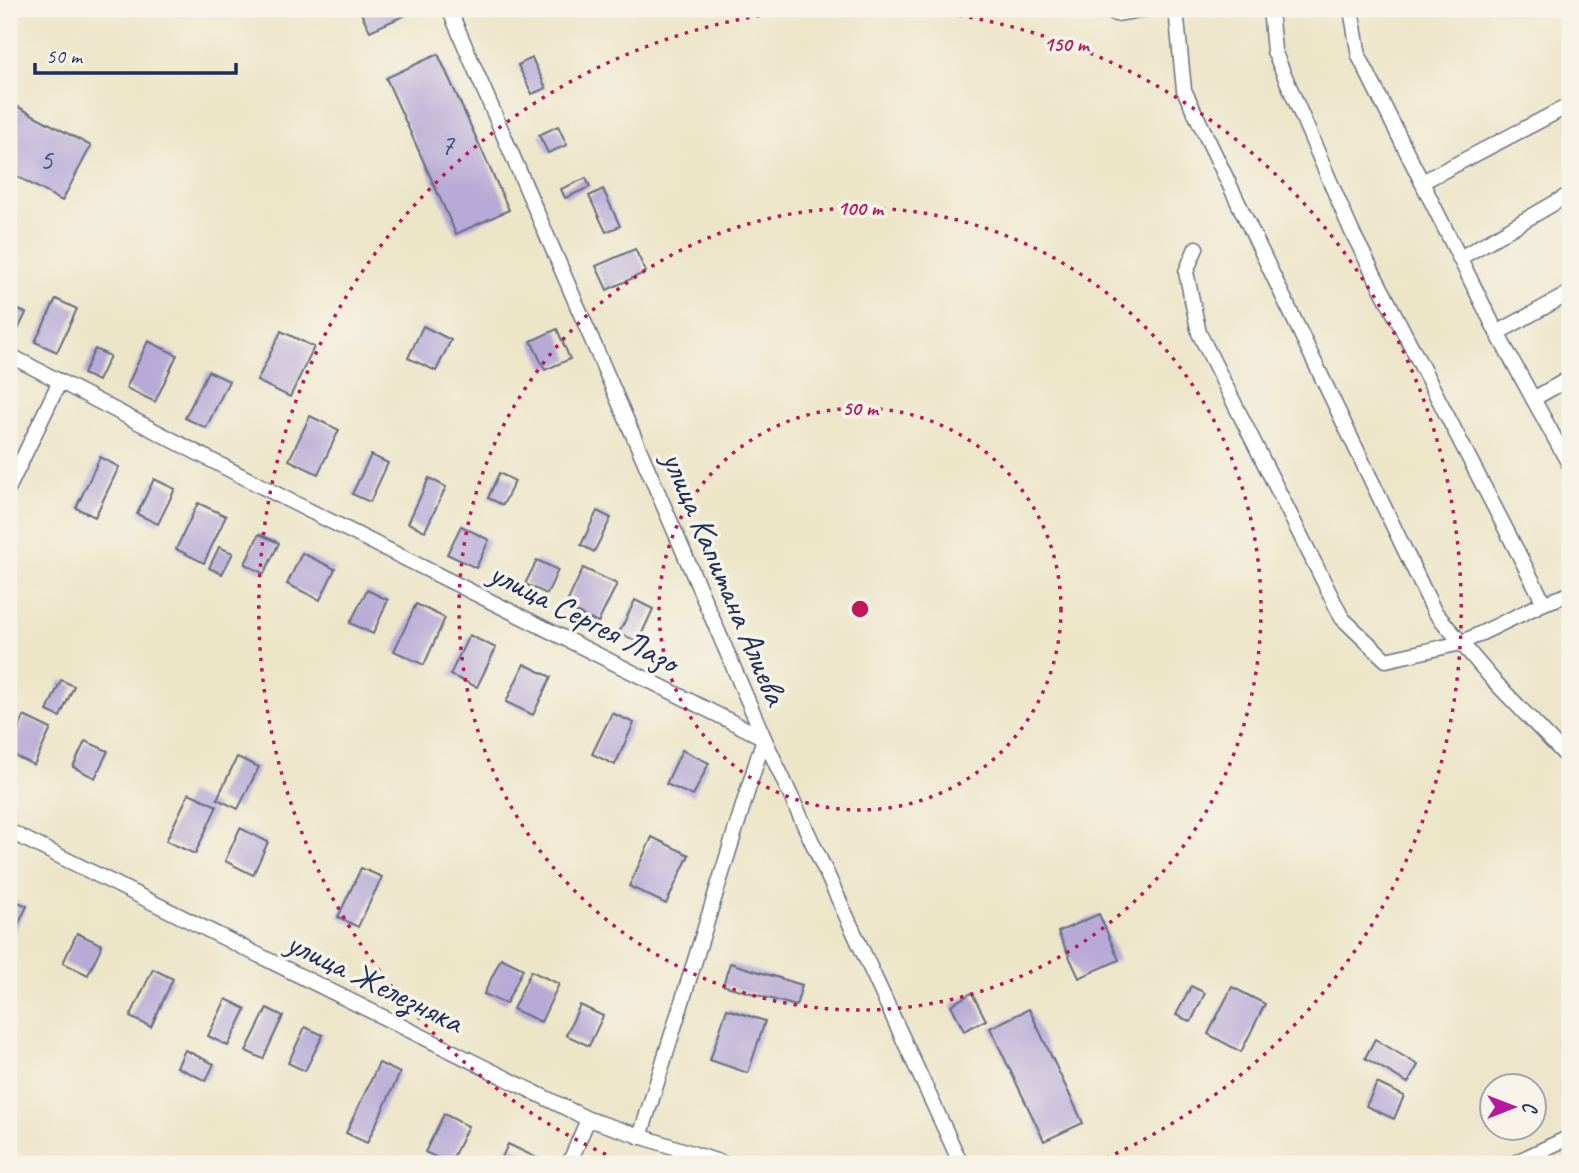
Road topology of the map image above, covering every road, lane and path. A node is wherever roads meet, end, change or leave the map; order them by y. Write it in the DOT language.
graph roads {
  1 [pos="449,9"];
  2 [pos="1109,9"];
  3 [pos="1145,9"];
  4 [pos="1176,9"];
  5 [pos="1270,9"];
  6 [pos="1351,9"];
  7 [pos="1570,105"];
  8 [pos="1422,182"];
  9 [pos="1570,194"];
  10 [pos="1196,248"];
  11 [pos="1460,258"];
  12 [pos="1570,293"];
  13 [pos="1497,333"];
  14 [pos="9,355"];
  15 [pos="1570,378"];
  16 [pos="60,382"];
  17 [pos="1533,399"];
  18 [pos="1570,466"];
  19 [pos="9,487"];
  20 [pos="1570,594"];
  21 [pos="1544,603"];
  22 [pos="1461,643"];
  23 [pos="764,738"];
  24 [pos="1570,760"];
  25 [pos="9,831"];
  26 [pos="588,1119"];
  27 [pos="640,1137"];
  28 [pos="1570,1137"];
  29 [pos="569,1164"];
  30 [pos="725,1164"];
  31 [pos="961,1164"];
  32 [pos="1513,1164"];
  1 -- 23 [label="lane, улица Капитана Алиева"];
  2 -- 3 [label="lane"];
  4 -- 22 [label="lane"];
  5 -- 21 [label="lane"];
  6 -- 8 [label="lane"];
  7 -- 8 [label="lane"];
  8 -- 11 [label="lane"];
  9 -- 11 [label="lane"];
  10 -- 22 [label="lane"];
  11 -- 13 [label="lane"];
  12 -- 13 [label="lane"];
  13 -- 17 [label="lane"];
  14 -- 16 [label="lane, улица Сергея Лазо"];
  15 -- 17 [label="lane"];
  16 -- 19 [label="lane"];
  16 -- 23 [label="lane, улица Сергея Лазо"];
  17 -- 18 [label="lane"];
  20 -- 21 [label="lane"];
  21 -- 22 [label="lane"];
  22 -- 24 [label="lane"];
  23 -- 27 [label="lane"];
  23 -- 31 [label="lane, улица Капитана Алиева"];
  25 -- 26 [label="lane, улица Железняка"];
  26 -- 27 [label="lane, улица Железняка"];
  26 -- 29 [label="lane"];
  27 -- 30 [label="lane, улица Железняка"];
  28 -- 32 [label="lane"];
}
